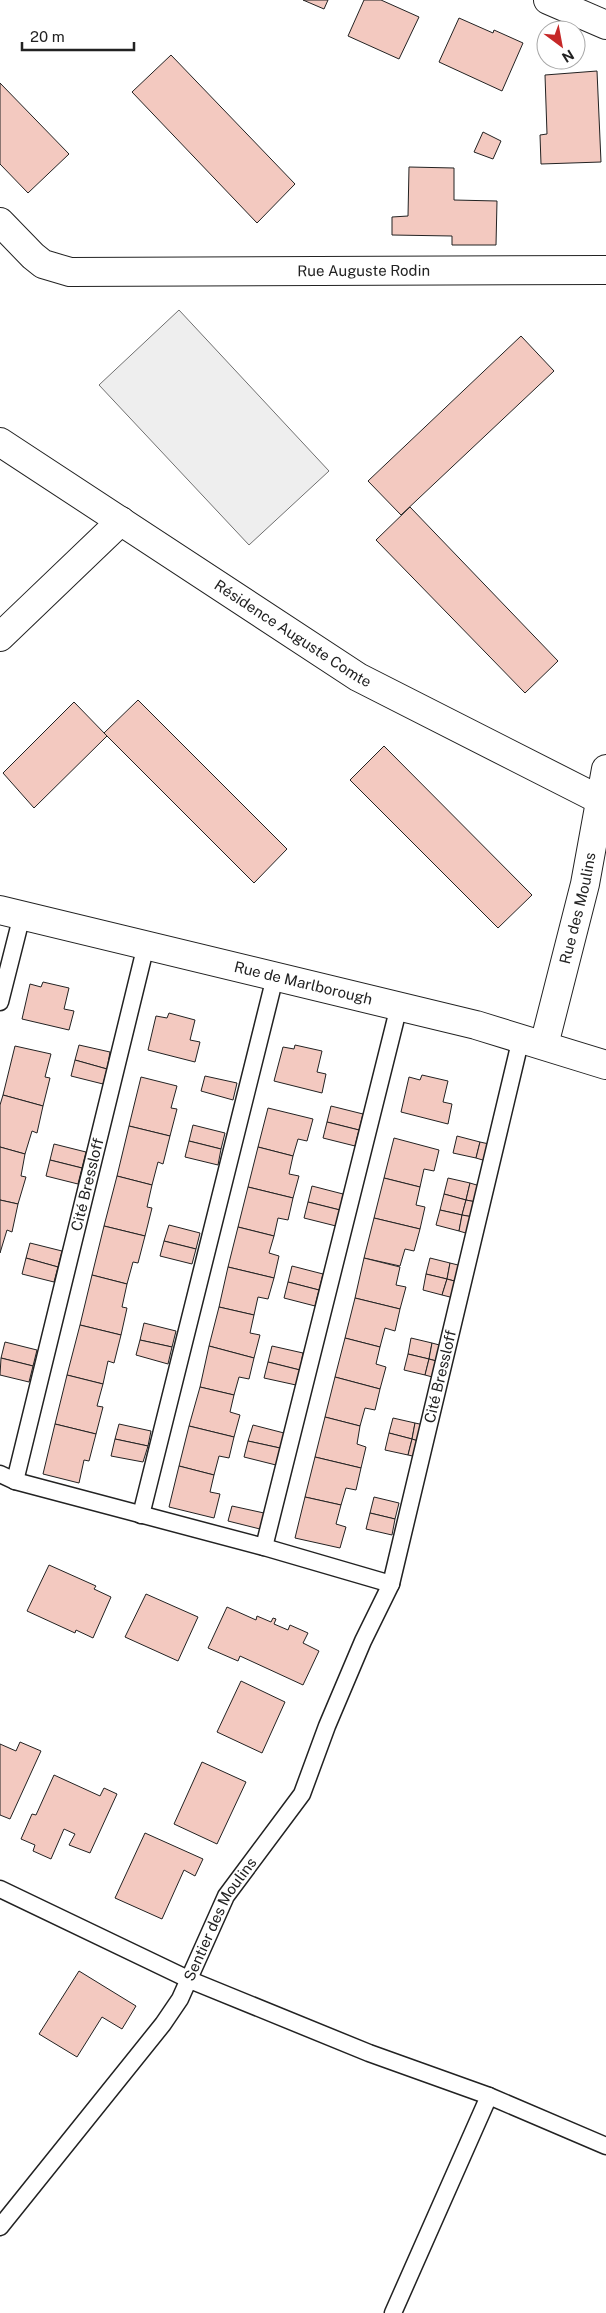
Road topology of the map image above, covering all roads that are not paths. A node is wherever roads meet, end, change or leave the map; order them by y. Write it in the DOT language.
graph roads {
  1 [pos="548,0"];
  2 [pos="606,25"];
  3 [pos="0,222"];
  4 [pos="606,270"];
  5 [pos="0,442"];
  6 [pos="120,520"];
  7 [pos="0,637"];
  8 [pos="606,769"];
  9 [pos="600,800"];
  10 [pos="11,913"];
  11 [pos="146,945"];
  12 [pos="275,977"];
  13 [pos="0,1002"];
  14 [pos="399,1006"];
  15 [pos="532,1042"];
  16 [pos="606,1065"];
  17 [pos="0,1474"];
  18 [pos="15,1482"];
  19 [pos="141,1516"];
  20 [pos="264,1547"];
  21 [pos="391,1584"];
  22 [pos="0,1889"];
  23 [pos="190,1980"];
  24 [pos="489,2096"];
  25 [pos="606,2146"];
  26 [pos="0,2227"];
  27 [pos="393,2313"];
  1 -- 2 [label="street"];
  3 -- 4 [label="street, Rue Auguste Rodin"];
  5 -- 6 [label="street, Résidence Auguste Comte"];
  6 -- 7 [label="street"];
  6 -- 9 [label="street, Résidence Auguste Comte"];
  8 -- 9 [label="street, Rue des Moulins"];
  9 -- 15 [label="street, Rue des Moulins"];
  10 -- 11 [label="street, Rue de Marlborough"];
  10 -- 13 [label="lane"];
  11 -- 12 [label="street, Rue de Marlborough"];
  11 -- 18 [label="lane, Cité Bressloff"];
  12 -- 14 [label="street, Rue de Marlborough"];
  12 -- 19 [label="lane"];
  14 -- 15 [label="street, Rue de Marlborough"];
  14 -- 20 [label="lane"];
  15 -- 16 [label="street, Rue de Marlborough"];
  15 -- 21 [label="lane, Cité Bressloff"];
  17 -- 18 [label="lane"];
  18 -- 19 [label="lane"];
  19 -- 20 [label="lane"];
  20 -- 21 [label="lane"];
  21 -- 23 [label="lane, Sentier des Moulins"];
  22 -- 23 [label="lane"];
  23 -- 24 [label="lane"];
  23 -- 26 [label="lane, Sentier des Moulins"];
  24 -- 25 [label="lane"];
  24 -- 27 [label="lane"];
}
